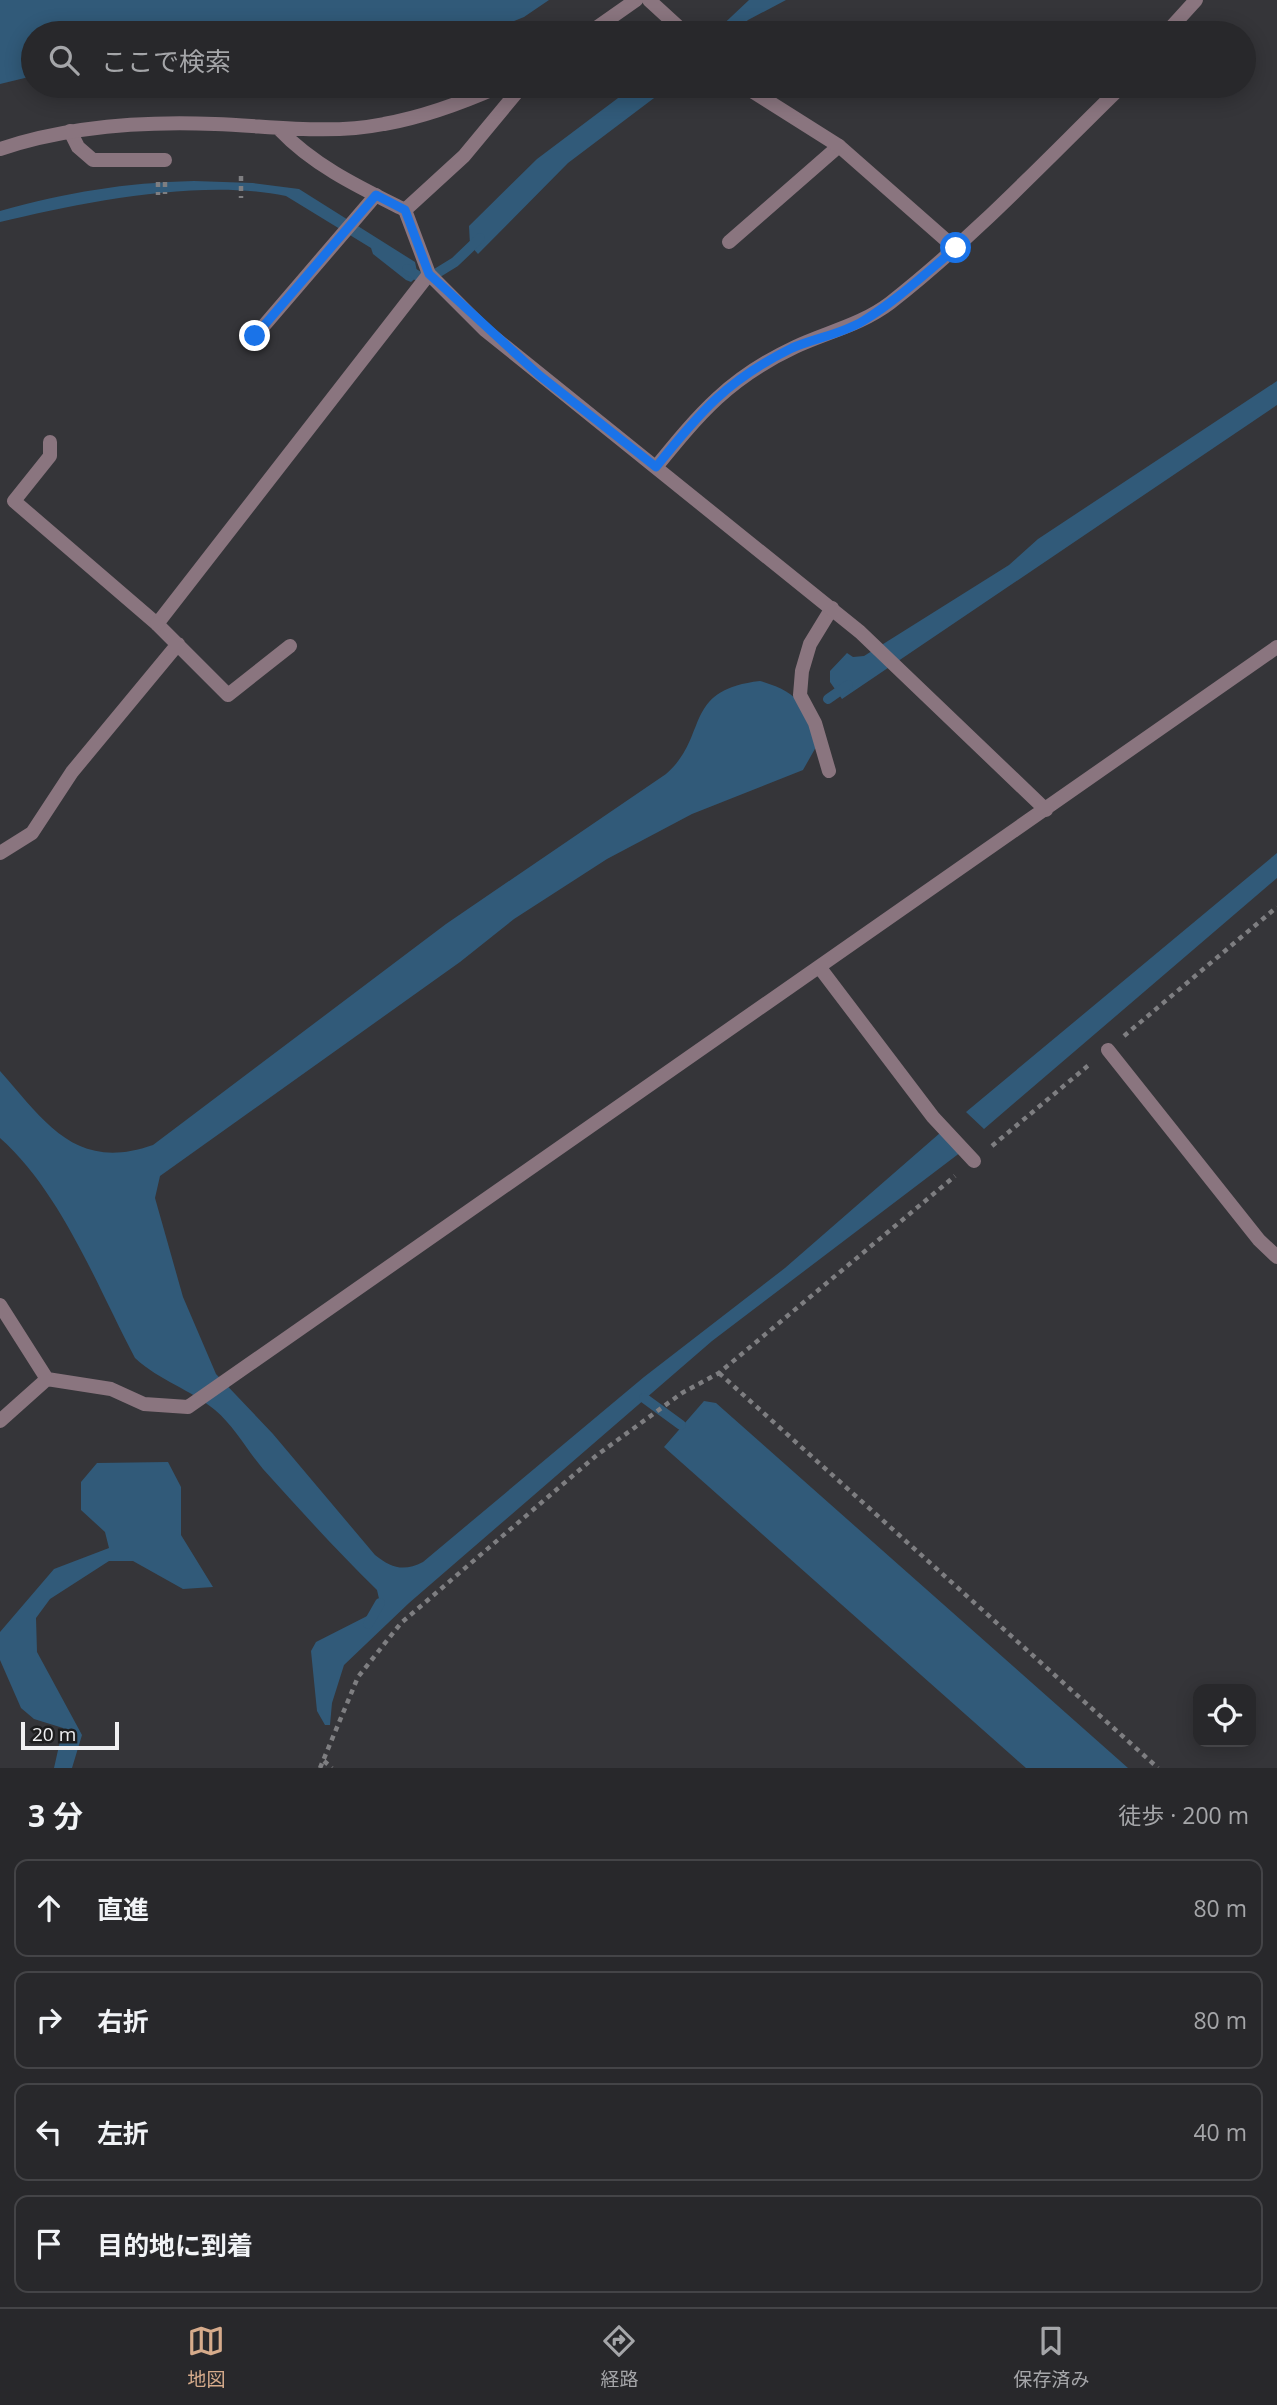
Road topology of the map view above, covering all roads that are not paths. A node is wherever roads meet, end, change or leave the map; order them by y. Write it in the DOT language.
graph roads {
  1 [pos="636,0"];
  2 [pos="649,0"];
  3 [pos="1196,0"];
  4 [pos="606,21"];
  5 [pos="672,21"];
  6 [pos="1177,21"];
  7 [pos="471,98"];
  8 [pos="512,98"];
  9 [pos="763,98"];
  10 [pos="1110,98"];
  11 [pos="280,130"];
  12 [pos="70,131"];
  13 [pos="839,146"];
  14 [pos="0,149"];
  15 [pos="165,160"];
  16 [pos="376,195"];
  17 [pos="405,210"];
  18 [pos="729,242"];
  19 [pos="956,248"];
  20 [pos="429,274"];
  21 [pos="255,336"];
  22 [pos="50,442"];
  23 [pos="656,467"];
  24 [pos="832,608"];
  25 [pos="157,624"];
  26 [pos="178,644"];
  27 [pos="290,646"];
  28 [pos="1277,647"];
  29 [pos="829,771"];
  30 [pos="1046,810"];
  31 [pos="0,853"];
  32 [pos="820,968"];
  33 [pos="1108,1050"];
  34 [pos="974,1161"];
  35 [pos="1277,1257"];
  36 [pos="0,1305"];
  37 [pos="47,1379"];
  38 [pos="0,1421"];
  1 -- 4 [label="street"];
  2 -- 5 [label="street"];
  3 -- 6 [label="street"];
  7 -- 11 [label="street"];
  8 -- 17 [label="street"];
  9 -- 13 [label="street"];
  10 -- 19 [label="street"];
  11 -- 12 [label="street"];
  11 -- 16 [label="street"];
  12 -- 14 [label="street"];
  12 -- 15 [label="street"];
  13 -- 18 [label="street"];
  13 -- 19 [label="street"];
  16 -- 17 [label="street"];
  16 -- 21 [label="street"];
  17 -- 20 [label="street"];
  19 -- 23 [label="street"];
  20 -- 23 [label="street"];
  20 -- 25 [label="street"];
  22 -- 25 [label="street"];
  23 -- 24 [label="street"];
  24 -- 29 [label="street"];
  24 -- 30 [label="street"];
  25 -- 26 [label="street"];
  26 -- 27 [label="street"];
  26 -- 31 [label="street"];
  28 -- 30 [label="street"];
  30 -- 32 [label="street"];
  32 -- 34 [label="street"];
  32 -- 37 [label="street"];
  33 -- 35 [label="street"];
  36 -- 37 [label="street"];
  37 -- 38 [label="street"];
}
